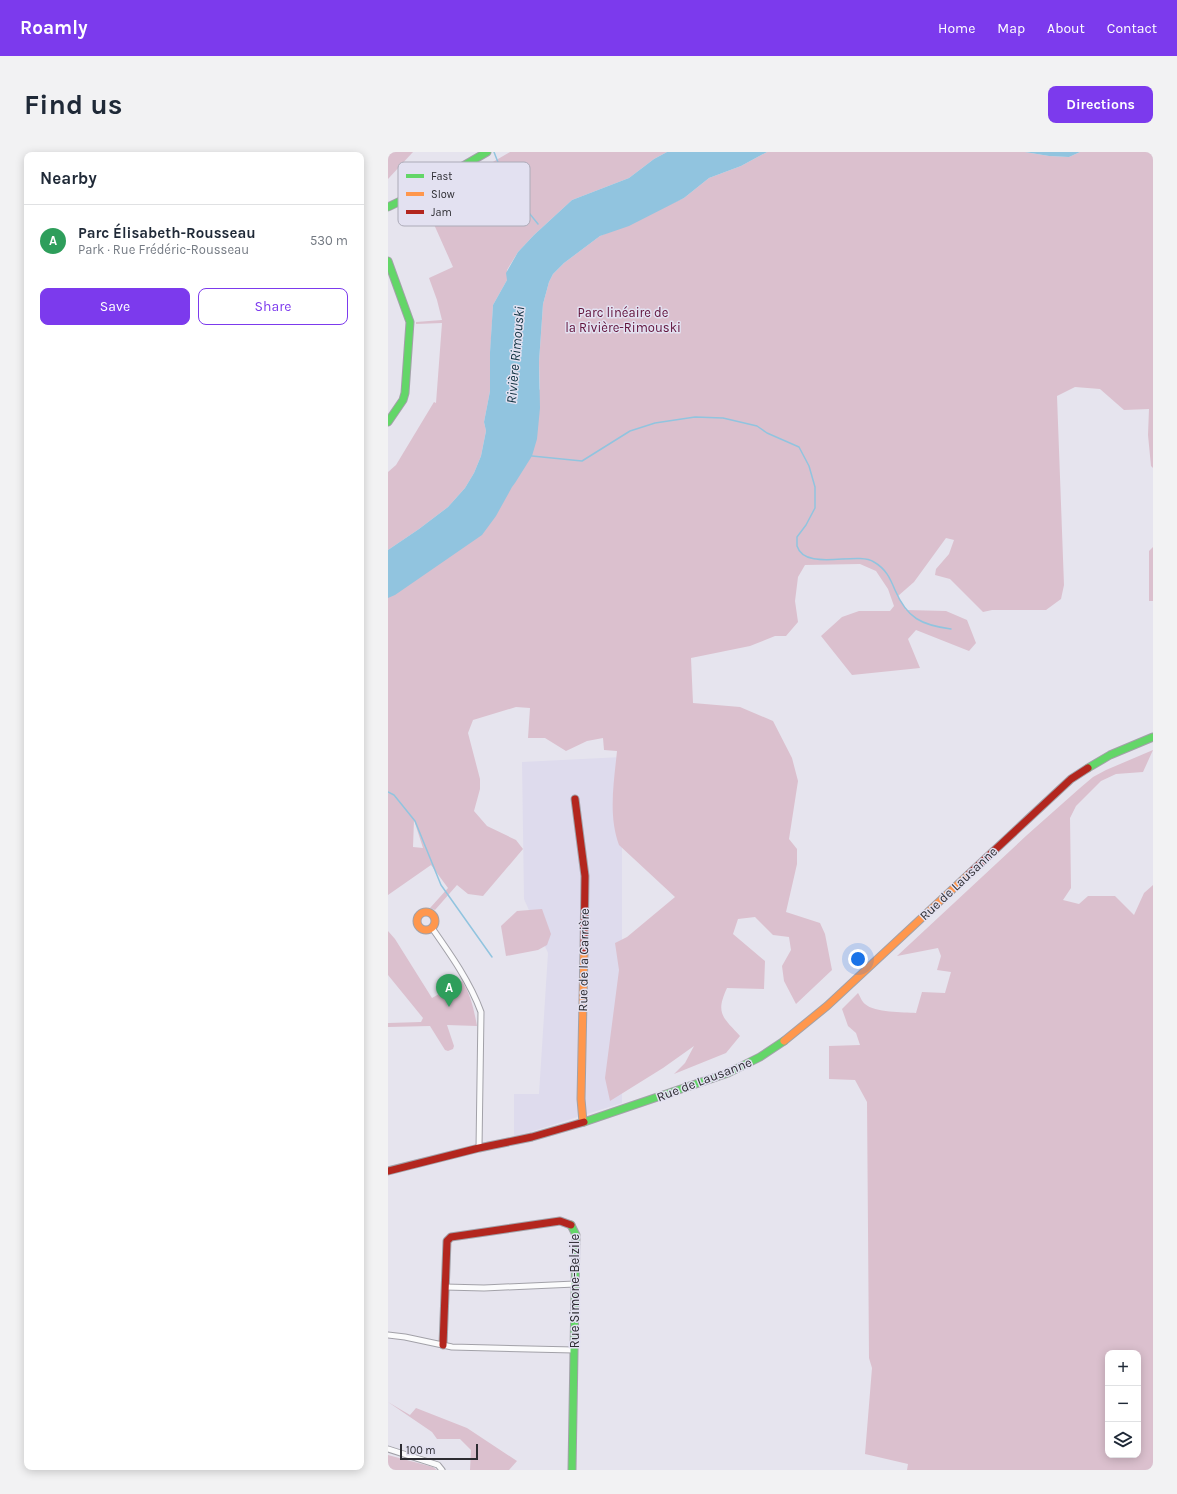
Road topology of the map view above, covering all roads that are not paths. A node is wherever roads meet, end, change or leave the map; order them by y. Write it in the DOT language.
graph roads {
  1 [pos="487,152"];
  2 [pos="470,162"];
  3 [pos="398,202"];
  4 [pos="388,207"];
  5 [pos="389,266"];
  6 [pos="388,422"];
  7 [pos="1153,737"];
  8 [pos="575,799"];
  9 [pos="432,928"];
  10 [pos="583,1122"];
  11 [pos="479,1148"];
  12 [pos="388,1171"];
  13 [pos="575,1284"];
  14 [pos="445,1287"];
  15 [pos="388,1335"];
  16 [pos="443,1345"];
  17 [pos="574,1350"];
  18 [pos="388,1450"];
  19 [pos="442,1470"];
  20 [pos="572,1470"];
  1 -- 2 [label="street"];
  3 -- 4 [label="street"];
  5 -- 6 [label="street"];
  7 -- 10 [label="street, Rue de Lausanne"];
  8 -- 10 [label="street, Rue de la Carrière"];
  9 -- 11 [label="street"];
  10 -- 11 [label="street, Rue de Lausanne"];
  11 -- 12 [label="street, Rue de Lausanne"];
  13 -- 14 [label="street"];
  13 -- 14 [label="street, Rue Simone-Belzile"];
  13 -- 17 [label="street, Rue Simone-Belzile"];
  14 -- 16 [label="street, Rue Simone-Belzile"];
  15 -- 16 [label="street"];
  16 -- 17 [label="street"];
  17 -- 20 [label="street, Rue Simone-Belzile"];
  18 -- 19 [label="street"];
}
